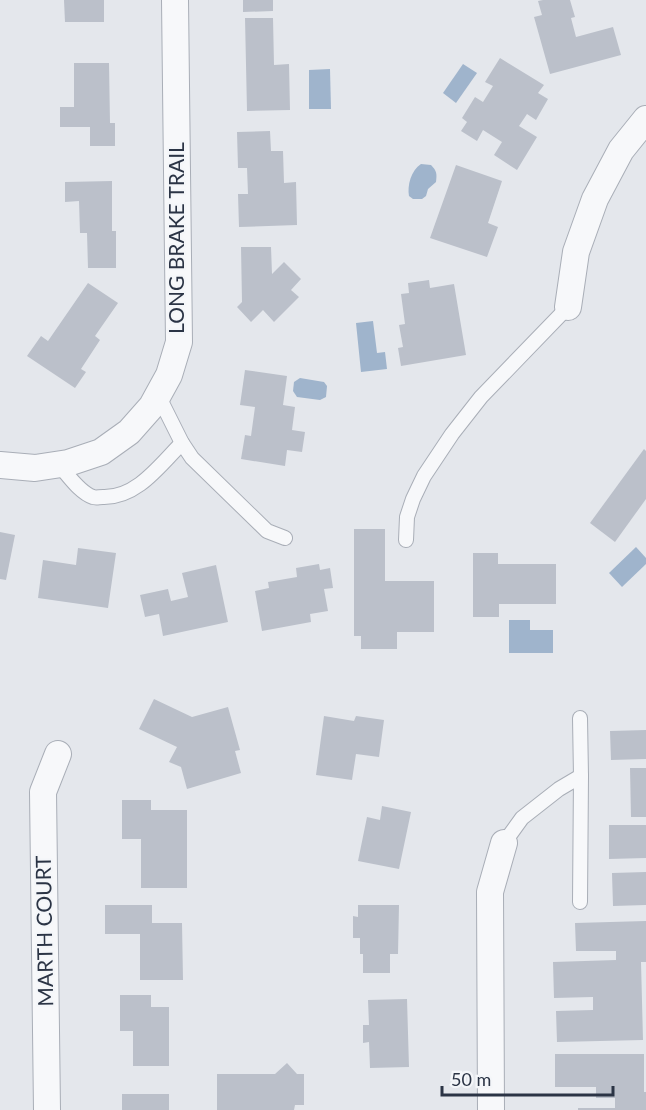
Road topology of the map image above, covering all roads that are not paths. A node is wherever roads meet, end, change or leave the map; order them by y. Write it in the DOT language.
graph roads {
  1 [pos="175,0"];
  2 [pos="646,119"];
  3 [pos="568,307"];
  4 [pos="158,395"];
  5 [pos="182,443"];
  6 [pos="0,465"];
  7 [pos="59,465"];
  8 [pos="285,538"];
  9 [pos="406,540"];
  10 [pos="580,718"];
  11 [pos="58,754"];
  12 [pos="581,776"];
  13 [pos="504,843"];
  14 [pos="580,902"];
  15 [pos="47,1110"];
  16 [pos="491,1110"];
  1 -- 4 [label="street, LONG BRAKE TRAIL"];
  2 -- 3 [label="street"];
  3 -- 9 [label="lane"];
  4 -- 5 [label="lane"];
  4 -- 7 [label="street, LONG BRAKE TRAIL"];
  5 -- 7 [label="lane"];
  5 -- 8 [label="lane"];
  6 -- 7 [label="street, LONG BRAKE TRAIL"];
  10 -- 12 [label="lane"];
  11 -- 15 [label="street, MARTH COURT"];
  12 -- 13 [label="lane"];
  12 -- 14 [label="lane"];
  13 -- 16 [label="street"];
}
